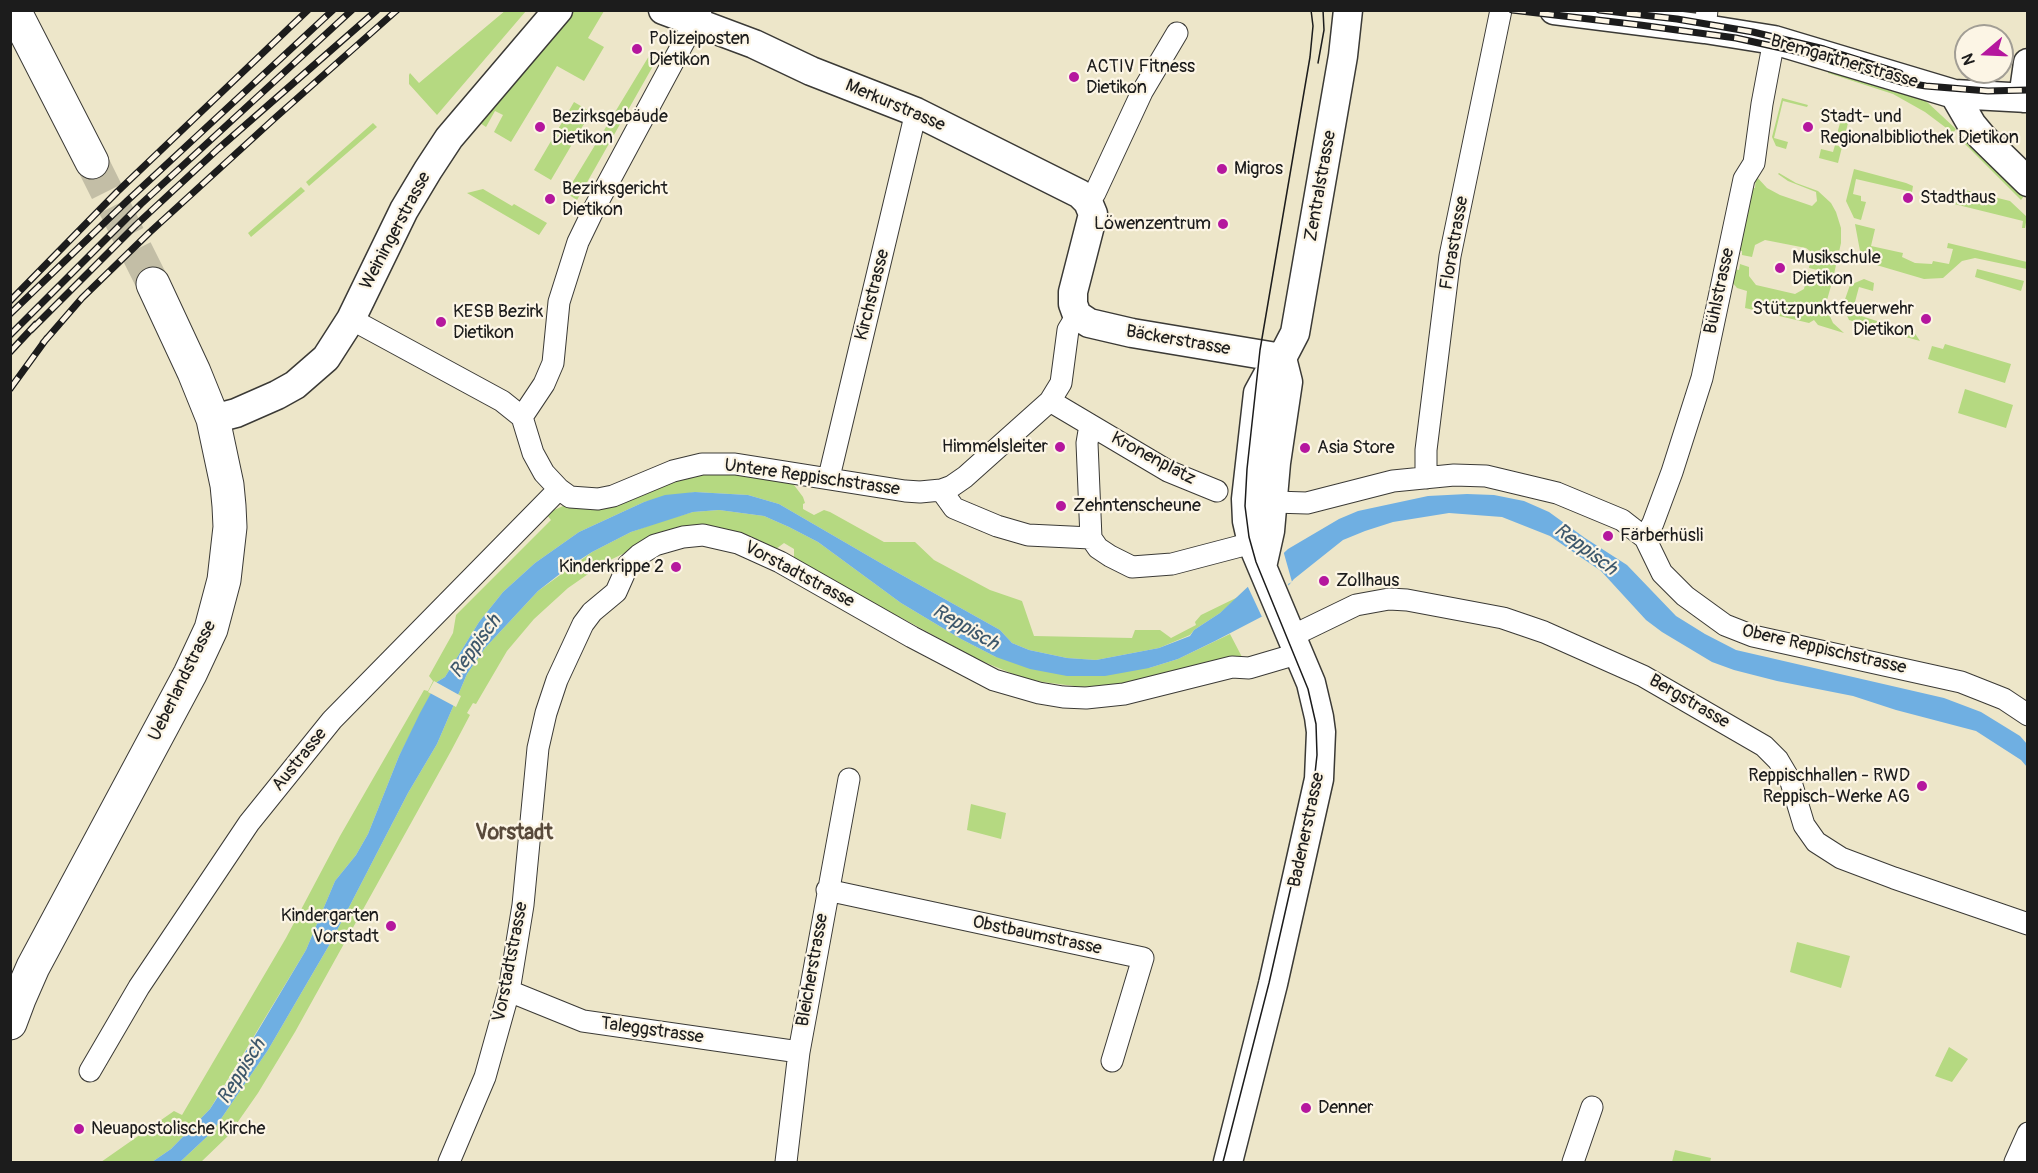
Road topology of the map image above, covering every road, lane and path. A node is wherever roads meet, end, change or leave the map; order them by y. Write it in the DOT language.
graph roads {
  1 [pos="14,10"];
  2 [pos="558,10"];
  3 [pos="663,10"];
  4 [pos="1348,10"];
  5 [pos="1501,10"];
  6 [pos="1554,10"];
  7 [pos="698,17"];
  8 [pos="1706,20"];
  9 [pos="1177,33"];
  10 [pos="1774,40"];
  11 [pos="2028,63"];
  12 [pos="1954,94"];
  13 [pos="2025,98"];
  14 [pos="916,112"];
  15 [pos="92,162"];
  16 [pos="2028,182"];
  17 [pos="1088,202"];
  18 [pos="153,284"];
  19 [pos="1077,315"];
  20 [pos="351,319"];
  21 [pos="1282,358"];
  22 [pos="1050,401"];
  23 [pos="522,417"];
  24 [pos="213,419"];
  25 [pos="1090,425"];
  26 [pos="829,477"];
  27 [pos="1426,478"];
  28 [pos="559,489"];
  29 [pos="941,490"];
  30 [pos="1217,491"];
  31 [pos="1259,501"];
  32 [pos="1091,537"];
  33 [pos="1645,538"];
  34 [pos="1251,553"];
  35 [pos="1296,644"];
  36 [pos="2028,715"];
  37 [pos="849,779"];
  38 [pos="827,891"];
  39 [pos="2028,924"];
  40 [pos="509,991"];
  41 [pos="10,1023"];
  42 [pos="799,1052"];
  43 [pos="1112,1061"];
  44 [pos="90,1071"];
  45 [pos="1592,1107"];
  46 [pos="2028,1134"];
  47 [pos="449,1162"];
  48 [pos="786,1162"];
  49 [pos="1228,1162"];
  50 [pos="1573,1162"];
  51 [pos="2015,1162"];
  1 -- 15 [label="main road"];
  2 -- 20 [label="main road, Weiningerstrasse"];
  3 -- 7 [label="main road, Merkurstrasse"];
  4 -- 21 [label="main road, Zentralstrasse"];
  5 -- 27 [label="street, Florastrasse"];
  6 -- 8 [label="main road, Bremgartnerstrasse"];
  7 -- 14 [label="main road, Merkurstrasse"];
  7 -- 23 [label="street"];
  8 -- 10 [label="main road, Bremgartnerstrasse"];
  9 -- 17 [label="street"];
  10 -- 12 [label="main road, Bremgartnerstrasse"];
  10 -- 33 [label="street, Bühlstrasse"];
  11 -- 13 [label="main road"];
  12 -- 13 [label="main road, Bremgartnerstrasse"];
  12 -- 16 [label="main road"];
  14 -- 17 [label="main road, Merkurstrasse"];
  14 -- 26 [label="street, Kirchstrasse"];
  17 -- 19 [label="main road"];
  18 -- 24 [label="main road, Ueberlandstrasse"];
  19 -- 21 [label="main road, Bäckerstrasse"];
  19 -- 22 [label="street, Untere Reppischstrasse"];
  20 -- 23 [label="street"];
  20 -- 24 [label="main road, Weiningerstrasse"];
  21 -- 31 [label="main road"];
  22 -- 25 [label="street, Kronenplatz"];
  22 -- 29 [label="street, Untere Reppischstrasse"];
  23 -- 28 [label="street"];
  24 -- 41 [label="main road, Ueberlandstrasse"];
  25 -- 30 [label="street, Kronenplatz"];
  25 -- 32 [label="street, Kronenplatz"];
  26 -- 28 [label="street, Untere Reppischstrasse"];
  26 -- 29 [label="street, Untere Reppischstrasse"];
  27 -- 31 [label="street, Obere Reppischstrasse"];
  27 -- 33 [label="street, Obere Reppischstrasse"];
  28 -- 44 [label="street, Austrasse"];
  29 -- 32 [label="street"];
  31 -- 34 [label="main road"];
  32 -- 34 [label="street"];
  33 -- 36 [label="street, Obere Reppischstrasse"];
  34 -- 35 [label="main road, Badenerstrasse"];
  35 -- 39 [label="street, Bergstrasse"];
  35 -- 40 [label="street, Vorstadtstrasse"];
  35 -- 49 [label="main road, Badenerstrasse"];
  37 -- 38 [label="street, Bleicherstrasse"];
  38 -- 42 [label="street, Bleicherstrasse"];
  38 -- 43 [label="street, Obstbaumstrasse"];
  40 -- 42 [label="street, Taleggstrasse"];
  40 -- 47 [label="street, Vorstadtstrasse"];
  42 -- 48 [label="street, Bleicherstrasse"];
  45 -- 50 [label="street"];
  46 -- 51 [label="street"];
}
